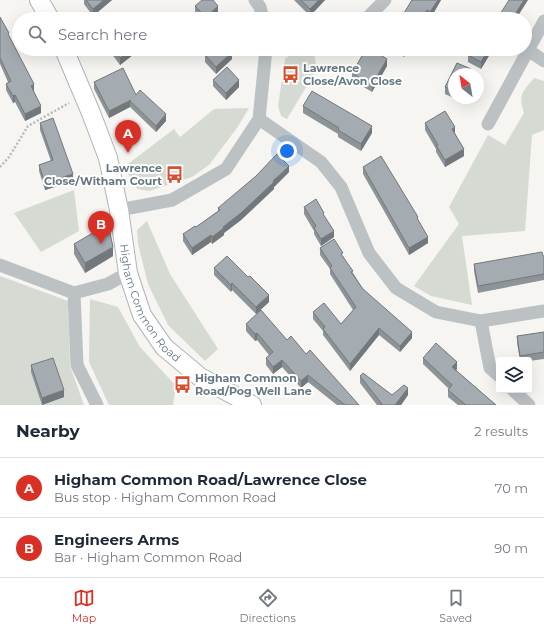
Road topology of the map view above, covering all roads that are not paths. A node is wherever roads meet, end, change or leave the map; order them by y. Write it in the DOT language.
graph roads {
  1 [pos="39,0"];
  2 [pos="255,0"];
  3 [pos="385,0"];
  4 [pos="46,12"];
  5 [pos="261,12"];
  6 [pos="373,12"];
  7 [pos="544,21"];
  8 [pos="532,43"];
  9 [pos="532,53"];
  10 [pos="67,56"];
  11 [pos="265,56"];
  12 [pos="525,56"];
  13 [pos="544,61"];
  14 [pos="259,119"];
  15 [pos="488,124"];
  16 [pos="119,210"];
  17 [pos="0,265"];
  18 [pos="128,273"];
  19 [pos="74,293"];
  20 [pos="544,311"];
  21 [pos="481,321"];
  22 [pos="496,373"];
  23 [pos="517,393"];
  24 [pos="97,405"];
  25 [pos="252,405"];
  26 [pos="529,405"];
  1 -- 4 [label="street"];
  2 -- 5 [label="street"];
  3 -- 6 [label="street"];
  7 -- 8 [label="street"];
  9 -- 13 [label="street"];
  10 -- 16 [label="street, Higham Common Road"];
  11 -- 14 [label="street"];
  12 -- 15 [label="street"];
  14 -- 16 [label="street"];
  14 -- 21 [label="street"];
  16 -- 18 [label="street, Higham Common Road"];
  17 -- 19 [label="street"];
  18 -- 19 [label="street"];
  18 -- 25 [label="street, Higham Common Road"];
  19 -- 24 [label="street"];
  20 -- 21 [label="street"];
  21 -- 22 [label="street"];
  23 -- 26 [label="street"];
}
